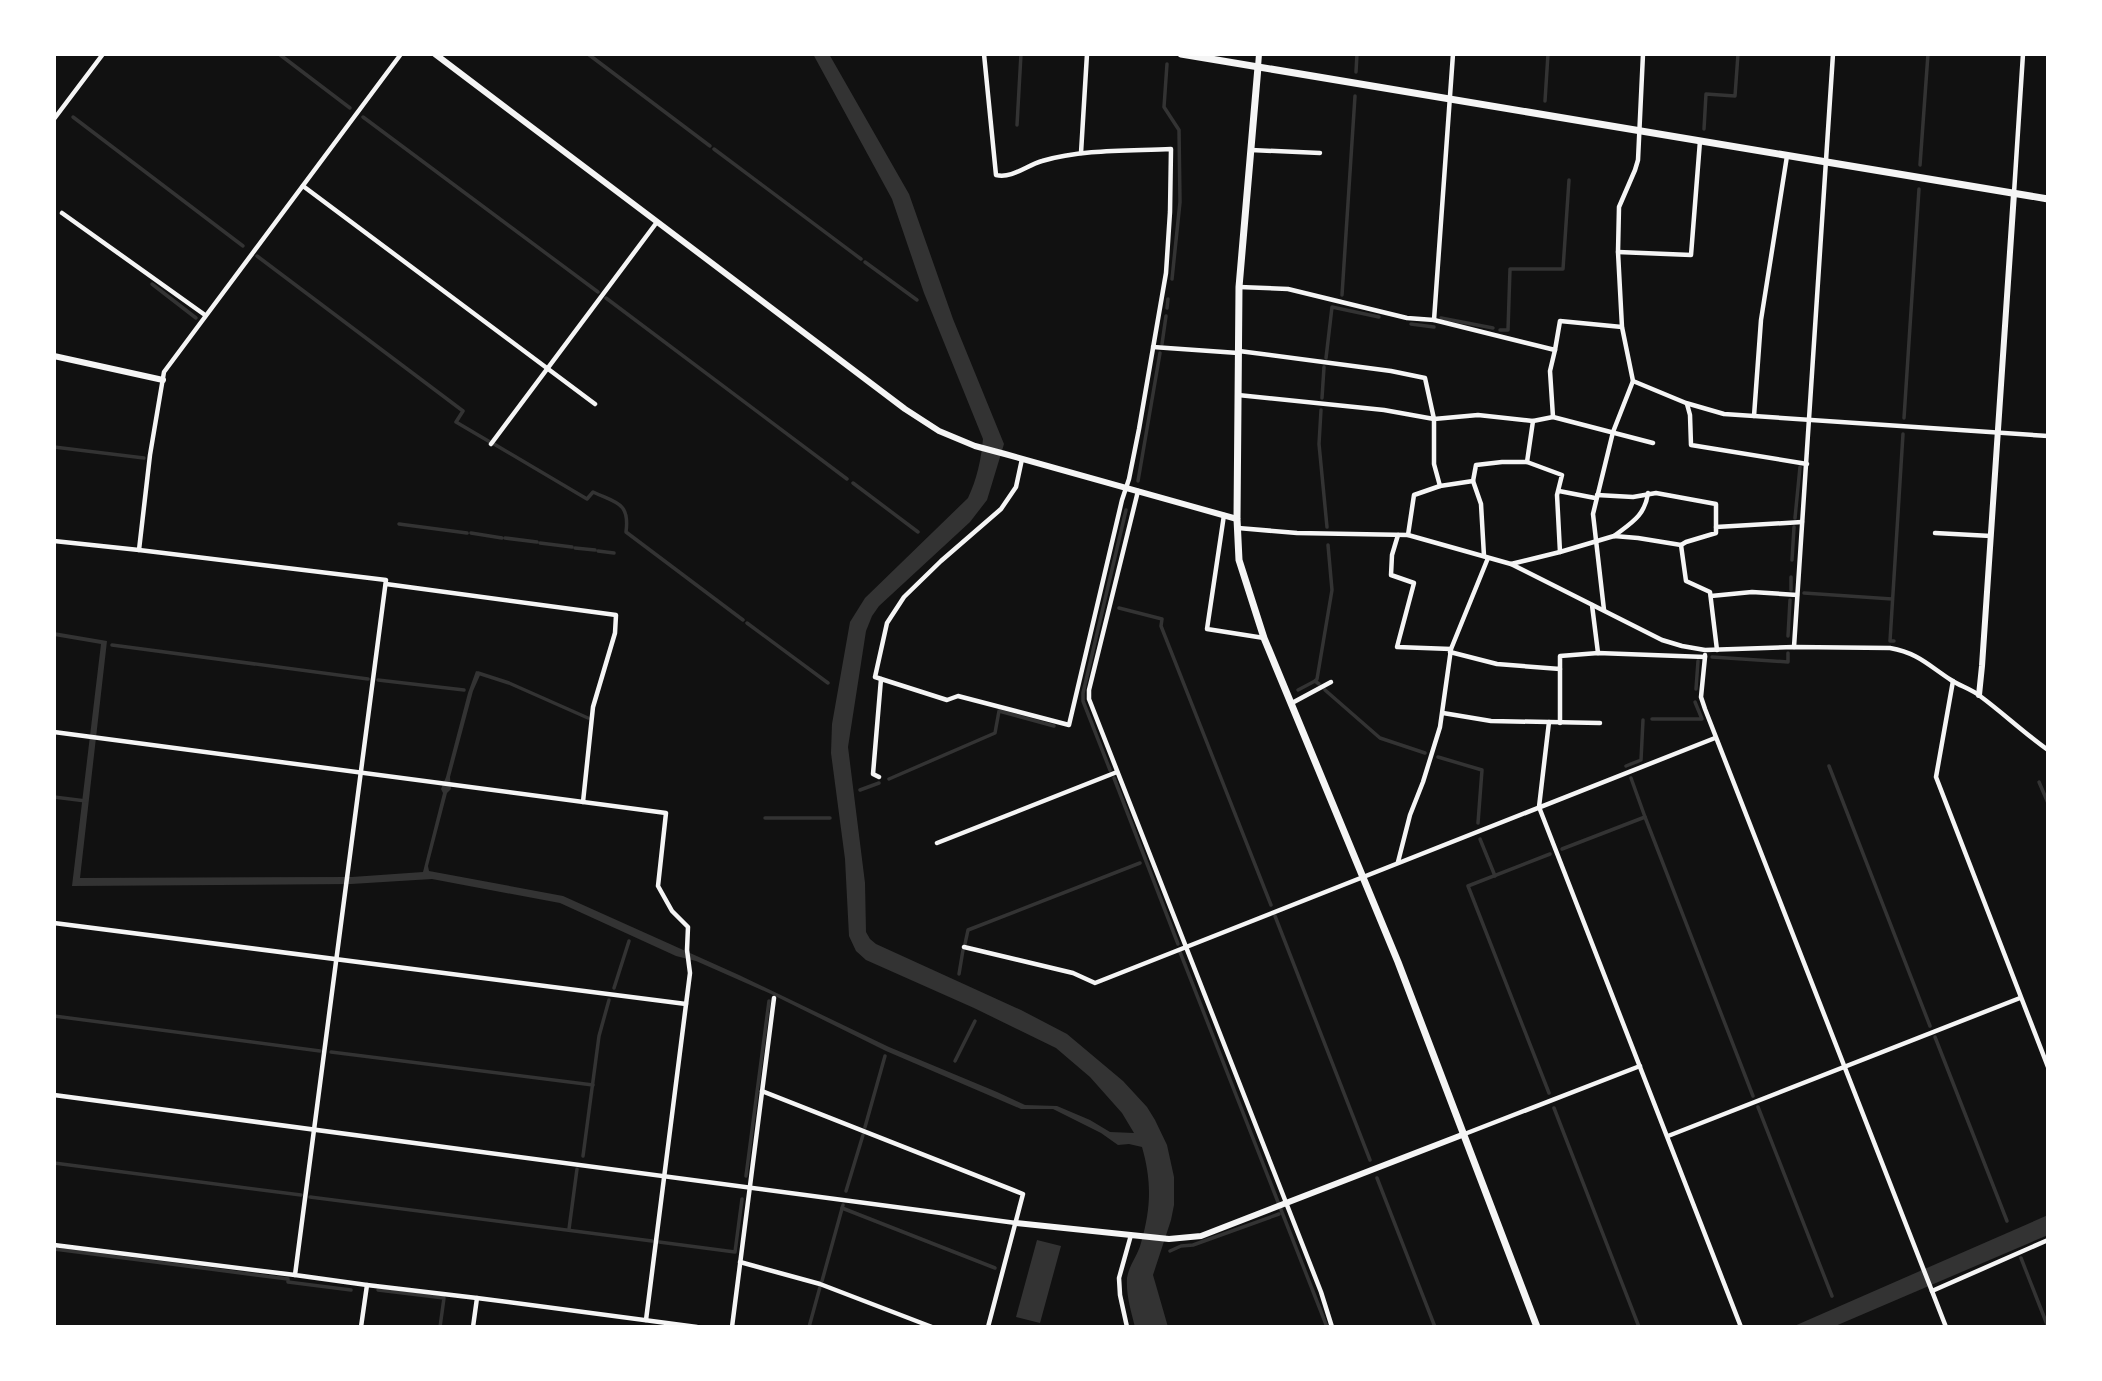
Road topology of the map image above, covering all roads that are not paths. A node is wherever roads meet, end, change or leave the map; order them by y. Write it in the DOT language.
graph roads {
  1 [pos="103,54"];
  2 [pos="401,54"];
  3 [pos="435,54"];
  4 [pos="984,54"];
  5 [pos="1087,54"];
  6 [pos="1181,54"];
  7 [pos="1259,54"];
  8 [pos="1453,54"];
  9 [pos="1643,54"];
  10 [pos="1833,54"];
  11 [pos="2023,54"];
  12 [pos="1258,67"];
  13 [pos="1450,99"];
  14 [pos="54,119"];
  15 [pos="1638,131"];
  16 [pos="1700,141"];
  17 [pos="1251,150"];
  18 [pos="1081,153"];
  19 [pos="1320,153"];
  20 [pos="1787,156"];
  21 [pos="1826,162"];
  22 [pos="303,186"];
  23 [pos="2014,194"];
  24 [pos="2048,199"];
  25 [pos="62,213"];
  26 [pos="657,222"];
  27 [pos="1618,252"];
  28 [pos="1239,287"];
  29 [pos="205,315"];
  30 [pos="1434,320"];
  31 [pos="1622,327"];
  32 [pos="1153,347"];
  33 [pos="1555,350"];
  34 [pos="1239,352"];
  35 [pos="54,356"];
  36 [pos="548,369"];
  37 [pos="163,380"];
  38 [pos="1633,381"];
  39 [pos="1238,395"];
  40 [pos="1686,403"];
  41 [pos="595,404"];
  42 [pos="1754,416"];
  43 [pos="1553,417"];
  44 [pos="1434,419"];
  45 [pos="1810,420"];
  46 [pos="1533,421"];
  47 [pos="1613,432"];
  48 [pos="1998,432"];
  49 [pos="2048,436"];
  50 [pos="1653,443"];
  51 [pos="491,444"];
  52 [pos="1022,459"];
  53 [pos="1527,462"];
  54 [pos="1807,464"];
  55 [pos="1473,481"];
  56 [pos="1440,486"];
  57 [pos="1125,488"];
  58 [pos="1138,491"];
  59 [pos="1559,491"];
  60 [pos="1648,493"];
  61 [pos="1596,497"];
  62 [pos="1223,515"];
  63 [pos="1237,519"];
  64 [pos="1802,522"];
  65 [pos="1716,527"];
  66 [pos="1237,528"];
  67 [pos="1935,533"];
  68 [pos="1398,535"];
  69 [pos="1408,535"];
  70 [pos="1614,536"];
  71 [pos="1991,536"];
  72 [pos="54,541"];
  73 [pos="1596,542"];
  74 [pos="1681,545"];
  75 [pos="139,550"];
  76 [pos="1560,552"];
  77 [pos="1486,557"];
  78 [pos="1511,564"];
  79 [pos="386,584"];
  80 [pos="1797,594"];
  81 [pos="1711,596"];
  82 [pos="1591,604"];
  83 [pos="1604,611"];
  84 [pos="1264,638"];
  85 [pos="1794,647"];
  86 [pos="1450,650"];
  87 [pos="1705,650"];
  88 [pos="1717,650"];
  89 [pos="1598,653"];
  90 [pos="1704,657"];
  91 [pos="1560,669"];
  92 [pos="881,679"];
  93 [pos="1953,681"];
  94 [pos="1331,682"];
  95 [pos="1979,695"];
  96 [pos="1290,704"];
  97 [pos="1443,713"];
  98 [pos="1549,722"];
  99 [pos="1560,723"];
  100 [pos="1601,723"];
  101 [pos="54,732"];
  102 [pos="1715,738"];
  103 [pos="2048,750"];
  104 [pos="361,771"];
  105 [pos="1117,772"];
  106 [pos="879,777"];
  107 [pos="583,802"];
  108 [pos="1539,807"];
  109 [pos="937,843"];
  110 [pos="1398,862"];
  111 [pos="1362,877"];
  112 [pos="54,923"];
  113 [pos="1185,946"];
  114 [pos="964,947"];
  115 [pos="337,958"];
  116 [pos="774,998"];
  117 [pos="2020,998"];
  118 [pos="686,1004"];
  119 [pos="1640,1066"];
  120 [pos="1844,1066"];
  121 [pos="2048,1068"];
  122 [pos="762,1091"];
  123 [pos="54,1095"];
  124 [pos="315,1129"];
  125 [pos="1462,1135"];
  126 [pos="1668,1136"];
  127 [pos="664,1175"];
  128 [pos="749,1186"];
  129 [pos="1286,1203"];
  130 [pos="1016,1223"];
  131 [pos="1131,1235"];
  132 [pos="2048,1240"];
  133 [pos="54,1245"];
  134 [pos="740,1262"];
  135 [pos="295,1275"];
  136 [pos="367,1285"];
  137 [pos="1931,1289"];
  138 [pos="477,1298"];
  139 [pos="646,1320"];
  140 [pos="361,1327"];
  141 [pos="473,1327"];
  142 [pos="697,1327"];
  143 [pos="732,1327"];
  144 [pos="932,1327"];
  145 [pos="988,1327"];
  146 [pos="1127,1327"];
  147 [pos="1332,1327"];
  148 [pos="1537,1327"];
  149 [pos="1741,1327"];
  150 [pos="1946,1327"];
  1 -- 14 [label="street"];
  2 -- 22 [label="street"];
  3 -- 26 [label="street"];
  4 -- 18 [label="street"];
  5 -- 18 [label="street"];
  6 -- 12 [label="main road"];
  7 -- 12 [label="street"];
  8 -- 13 [label="street"];
  9 -- 15 [label="street"];
  10 -- 21 [label="street"];
  11 -- 23 [label="street"];
  12 -- 13 [label="main road"];
  12 -- 17 [label="main road"];
  13 -- 15 [label="main road"];
  13 -- 30 [label="street"];
  15 -- 16 [label="main road"];
  15 -- 27 [label="street"];
  16 -- 20 [label="main road"];
  16 -- 27 [label="street"];
  17 -- 19 [label="street"];
  17 -- 28 [label="main road"];
  18 -- 32 [label="street"];
  20 -- 21 [label="main road"];
  20 -- 42 [label="street"];
  21 -- 23 [label="main road"];
  21 -- 45 [label="street"];
  22 -- 29 [label="street"];
  22 -- 36 [label="street"];
  23 -- 24 [label="main road"];
  23 -- 48 [label="street"];
  25 -- 29 [label="street"];
  26 -- 36 [label="street"];
  26 -- 52 [label="street"];
  27 -- 31 [label="street"];
  28 -- 30 [label="street"];
  28 -- 34 [label="main road"];
  29 -- 37 [label="street"];
  30 -- 33 [label="street"];
  31 -- 33 [label="street"];
  31 -- 38 [label="street"];
  32 -- 34 [label="street"];
  32 -- 57 [label="street"];
  33 -- 43 [label="street"];
  34 -- 39 [label="main road"];
  34 -- 44 [label="street"];
  35 -- 37 [label="street"];
  36 -- 41 [label="street"];
  36 -- 51 [label="street"];
  37 -- 75 [label="street"];
  38 -- 40 [label="street"];
  38 -- 47 [label="street"];
  39 -- 44 [label="street"];
  39 -- 63 [label="main road"];
  40 -- 42 [label="street"];
  40 -- 54 [label="street"];
  42 -- 45 [label="street"];
  43 -- 46 [label="street"];
  43 -- 47 [label="street"];
  44 -- 46 [label="street"];
  44 -- 56 [label="street"];
  45 -- 48 [label="street"];
  45 -- 54 [label="street"];
  46 -- 53 [label="street"];
  47 -- 50 [label="street"];
  47 -- 61 [label="street"];
  48 -- 49 [label="street"];
  48 -- 71 [label="street"];
  52 -- 57 [label="street"];
  52 -- 92 [label="street"];
  53 -- 55 [label="street"];
  53 -- 59 [label="street"];
  54 -- 64 [label="street"];
  55 -- 56 [label="street"];
  55 -- 77 [label="street"];
  56 -- 69 [label="street"];
  57 -- 58 [label="street"];
  57 -- 92 [label="street"];
  58 -- 62 [label="street"];
  58 -- 105 [label="street"];
  59 -- 61 [label="street"];
  59 -- 76 [label="street"];
  60 -- 61 [label="street"];
  60 -- 65 [label="street"];
  60 -- 70 [label="street"];
  61 -- 73 [label="street"];
  62 -- 63 [label="street"];
  62 -- 84 [label="street"];
  63 -- 66 [label="main road"];
  64 -- 65 [label="street"];
  64 -- 80 [label="street"];
  65 -- 74 [label="street"];
  66 -- 68 [label="street"];
  66 -- 84 [label="main road"];
  67 -- 71 [label="street"];
  68 -- 69 [label="street"];
  68 -- 86 [label="street"];
  69 -- 77 [label="street"];
  70 -- 73 [label="street"];
  70 -- 74 [label="street"];
  71 -- 95 [label="street"];
  72 -- 75 [label="street"];
  73 -- 76 [label="street"];
  73 -- 83 [label="street"];
  74 -- 81 [label="street"];
  75 -- 79 [label="street"];
  76 -- 78 [label="street"];
  77 -- 78 [label="street"];
  77 -- 86 [label="street"];
  78 -- 82 [label="street"];
  79 -- 104 [label="street"];
  79 -- 107 [label="street"];
  80 -- 81 [label="street"];
  80 -- 85 [label="street"];
  81 -- 88 [label="street"];
  82 -- 83 [label="street"];
  82 -- 89 [label="street"];
  83 -- 87 [label="street"];
  84 -- 96 [label="main road"];
  85 -- 88 [label="street"];
  85 -- 93 [label="street"];
  86 -- 91 [label="street"];
  86 -- 97 [label="street"];
  87 -- 88 [label="street"];
  87 -- 90 [label="street"];
  89 -- 90 [label="street"];
  89 -- 91 [label="street"];
  90 -- 102 [label="street"];
  91 -- 99 [label="street"];
  92 -- 106 [label="street"];
  93 -- 95 [label="street"];
  93 -- 117 [label="street"];
  94 -- 96 [label="street"];
  95 -- 103 [label="street"];
  96 -- 111 [label="main road"];
  97 -- 98 [label="street"];
  97 -- 110 [label="street"];
  98 -- 99 [label="street"];
  98 -- 108 [label="street"];
  99 -- 100 [label="street"];
  101 -- 104 [label="street"];
  102 -- 108 [label="street"];
  102 -- 120 [label="street"];
  104 -- 107 [label="street"];
  104 -- 115 [label="street"];
  105 -- 109 [label="street"];
  105 -- 113 [label="street"];
  107 -- 118 [label="street"];
  108 -- 110 [label="street"];
  108 -- 119 [label="street"];
  110 -- 111 [label="street"];
  111 -- 113 [label="street"];
  111 -- 125 [label="main road"];
  112 -- 115 [label="street"];
  113 -- 114 [label="street"];
  113 -- 129 [label="street"];
  115 -- 118 [label="street"];
  115 -- 124 [label="street"];
  116 -- 122 [label="street"];
  117 -- 120 [label="street"];
  117 -- 121 [label="street"];
  118 -- 127 [label="street"];
  119 -- 125 [label="street"];
  119 -- 126 [label="street"];
  120 -- 126 [label="street"];
  120 -- 137 [label="street"];
  122 -- 128 [label="street"];
  122 -- 130 [label="street"];
  123 -- 124 [label="street"];
  124 -- 127 [label="street"];
  124 -- 135 [label="street"];
  125 -- 129 [label="street"];
  125 -- 148 [label="main road"];
  126 -- 149 [label="street"];
  127 -- 128 [label="street"];
  127 -- 139 [label="street"];
  128 -- 130 [label="street"];
  128 -- 134 [label="street"];
  129 -- 131 [label="street"];
  129 -- 147 [label="street"];
  130 -- 131 [label="street"];
  130 -- 145 [label="street"];
  131 -- 146 [label="street"];
  132 -- 137 [label="street"];
  133 -- 135 [label="street"];
  134 -- 143 [label="street"];
  134 -- 144 [label="street"];
  135 -- 136 [label="street"];
  136 -- 138 [label="street"];
  136 -- 140 [label="street"];
  137 -- 150 [label="street"];
  138 -- 139 [label="street"];
  138 -- 141 [label="street"];
  139 -- 142 [label="street"];
}
